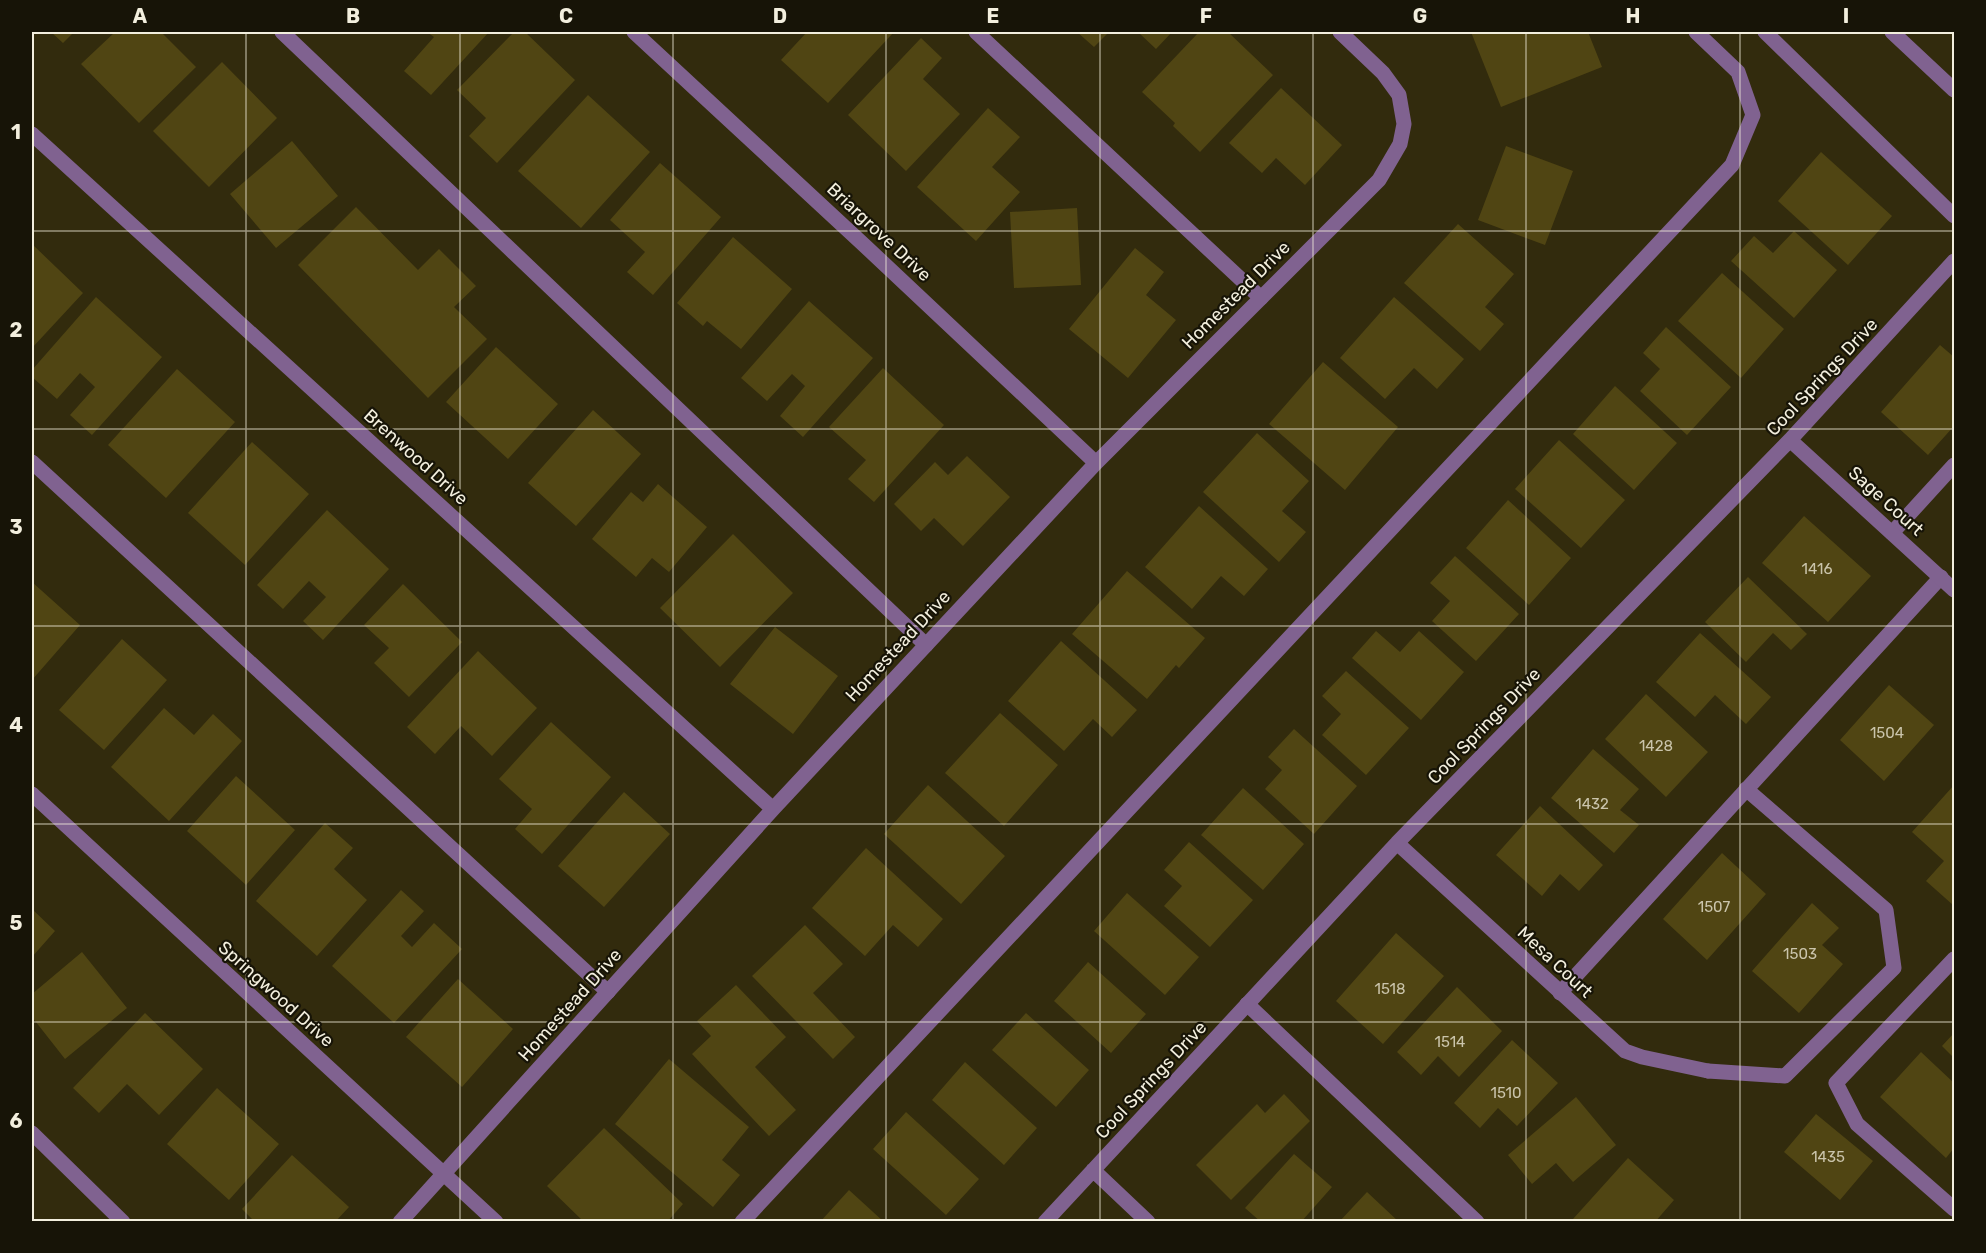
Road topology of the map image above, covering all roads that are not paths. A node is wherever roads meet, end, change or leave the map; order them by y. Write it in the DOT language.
graph roads {
  1 [pos="282,32"];
  2 [pos="634,32"];
  3 [pos="976,32"];
  4 [pos="1340,32"];
  5 [pos="1696,32"];
  6 [pos="1765,32"];
  7 [pos="1892,32"];
  8 [pos="1954,90"];
  9 [pos="32,134"];
  10 [pos="1954,216"];
  11 [pos="1954,261"];
  12 [pos="1261,298"];
  13 [pos="1790,440"];
  14 [pos="32,462"];
  15 [pos="1096,463"];
  16 [pos="1954,465"];
  17 [pos="1892,533"];
  18 [pos="1941,577"];
  19 [pos="1954,590"];
  20 [pos="926,645"];
  21 [pos="1746,789"];
  22 [pos="32,794"];
  23 [pos="773,809"];
  24 [pos="1397,843"];
  25 [pos="1954,959"];
  26 [pos="608,993"];
  27 [pos="1560,993"];
  28 [pos="1247,1004"];
  29 [pos="32,1133"];
  30 [pos="1093,1170"];
  31 [pos="444,1174"];
  32 [pos="1954,1209"];
  33 [pos="123,1221"];
  34 [pos="400,1221"];
  35 [pos="496,1221"];
  36 [pos="742,1221"];
  37 [pos="1045,1221"];
  38 [pos="1148,1221"];
  39 [pos="1477,1221"];
  1 -- 20 [label="street"];
  2 -- 15 [label="street, Briargrove Drive"];
  3 -- 12 [label="street"];
  4 -- 12 [label="street, Homestead Drive"];
  5 -- 36 [label="street"];
  6 -- 10 [label="street"];
  7 -- 8 [label="street"];
  9 -- 23 [label="street, Brenwood Drive"];
  11 -- 13 [label="street, Cool Springs Drive"];
  12 -- 15 [label="street, Homestead Drive"];
  13 -- 17 [label="street, Sage Court"];
  13 -- 24 [label="street, Cool Springs Drive"];
  14 -- 26 [label="street"];
  15 -- 20 [label="street, Homestead Drive"];
  16 -- 17 [label="street"];
  17 -- 18 [label="street, Sage Court"];
  18 -- 19 [label="street, Sage Court"];
  18 -- 21 [label="street"];
  20 -- 23 [label="street, Homestead Drive"];
  21 -- 27 [label="street"];
  21 -- 27 [label="street, Mesa Court"];
  22 -- 31 [label="street, Springwood Drive"];
  23 -- 26 [label="street, Homestead Drive"];
  24 -- 27 [label="street, Mesa Court"];
  24 -- 28 [label="street, Cool Springs Drive"];
  25 -- 32 [label="street"];
  26 -- 31 [label="street, Homestead Drive"];
  28 -- 30 [label="street, Cool Springs Drive"];
  28 -- 39 [label="street"];
  29 -- 33 [label="street"];
  30 -- 37 [label="street, Cool Springs Drive"];
  30 -- 38 [label="street"];
  31 -- 34 [label="street, Homestead Drive"];
  31 -- 35 [label="street, Springwood Drive"];
}
